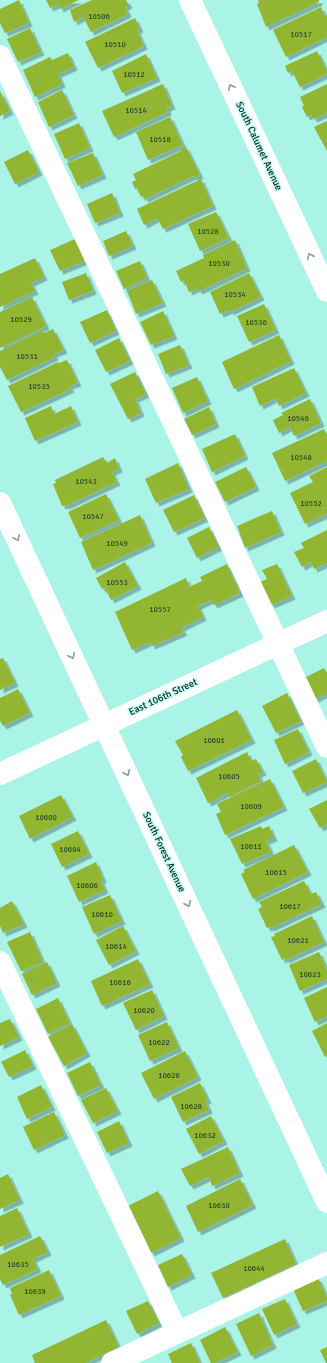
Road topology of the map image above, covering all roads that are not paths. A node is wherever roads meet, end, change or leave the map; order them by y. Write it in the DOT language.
graph roads {
  1 [pos="190,0"];
  2 [pos="0,56"];
  3 [pos="327,291"];
  4 [pos="0,503"];
  5 [pos="327,621"];
  6 [pos="279,643"];
  7 [pos="104,725"];
  8 [pos="327,747"];
  9 [pos="0,774"];
  10 [pos="0,962"];
  11 [pos="327,1202"];
  12 [pos="327,1263"];
  13 [pos="177,1332"];
  14 [pos="112,1363"];
  3 -- 1 [label="street, South Calumet Avenue, one-way"];
  2 -- 6 [label="street"];
  4 -- 7 [label="street, South Forest Avenue, one-way"];
  5 -- 6 [label="street, East 106th Street"];
  6 -- 7 [label="street, East 106th Street"];
  6 -- 8 [label="street"];
  7 -- 9 [label="street, East 106th Street"];
  7 -- 11 [label="street, South Forest Avenue, one-way"];
  10 -- 13 [label="street"];
  12 -- 13 [label="street"];
  13 -- 14 [label="street"];
}
